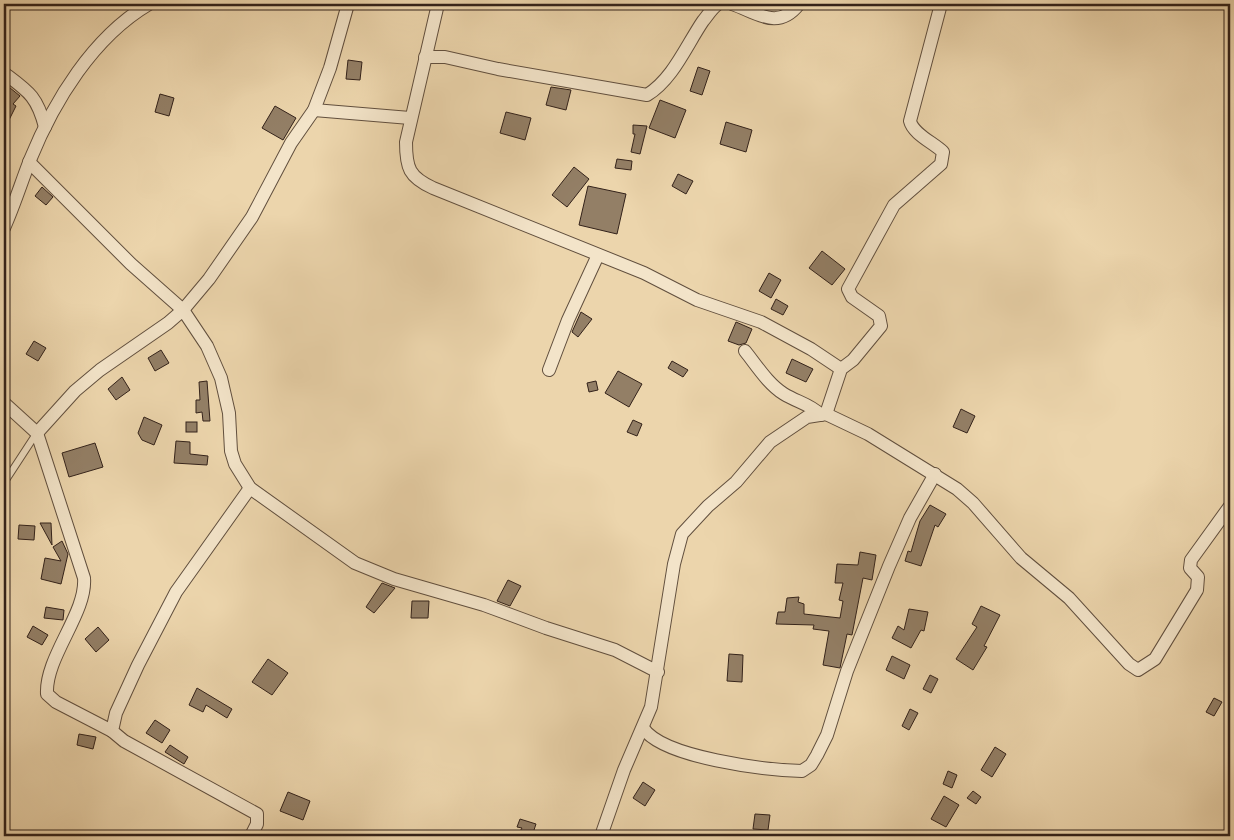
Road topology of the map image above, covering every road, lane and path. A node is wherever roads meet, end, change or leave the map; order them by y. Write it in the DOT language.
graph roads {
  1 [pos="149,4"];
  2 [pos="348,4"];
  3 [pos="438,4"];
  4 [pos="718,4"];
  5 [pos="732,4"];
  6 [pos="799,4"];
  7 [pos="941,4"];
  8 [pos="425,57"];
  9 [pos="4,73"];
  10 [pos="314,110"];
  11 [pos="410,118"];
  12 [pos="45,127"];
  13 [pos="29,162"];
  14 [pos="4,228"];
  15 [pos="598,255"];
  16 [pos="183,310"];
  17 [pos="745,351"];
  18 [pos="548,370"];
  19 [pos="841,370"];
  20 [pos="4,403"];
  21 [pos="823,414"];
  22 [pos="37,433"];
  23 [pos="936,474"];
  24 [pos="4,484"];
  25 [pos="250,488"];
  26 [pos="1230,506"];
  27 [pos="658,672"];
  28 [pos="643,728"];
  29 [pos="112,731"];
  30 [pos="251,836"];
  31 [pos="601,836"];
  1 -- 12 [label="street"];
  2 -- 10 [label="street"];
  3 -- 8 [label="street"];
  4 -- 8 [label="street"];
  5 -- 6 [label="street"];
  7 -- 19 [label="street"];
  8 -- 11 [label="street"];
  9 -- 12 [label="street"];
  10 -- 11 [label="street"];
  10 -- 16 [label="street"];
  11 -- 15 [label="street"];
  12 -- 13 [label="street"];
  13 -- 14 [label="street"];
  13 -- 16 [label="street"];
  15 -- 18 [label="street"];
  15 -- 19 [label="street"];
  16 -- 22 [label="street"];
  16 -- 25 [label="street"];
  17 -- 21 [label="street"];
  19 -- 21 [label="street"];
  20 -- 22 [label="street"];
  21 -- 23 [label="street"];
  21 -- 27 [label="street"];
  22 -- 24 [label="lane"];
  22 -- 29 [label="street"];
  23 -- 26 [label="street"];
  23 -- 28 [label="street"];
  25 -- 27 [label="street"];
  25 -- 29 [label="street"];
  27 -- 28 [label="street"];
  28 -- 31 [label="street"];
  29 -- 30 [label="street"];
}
